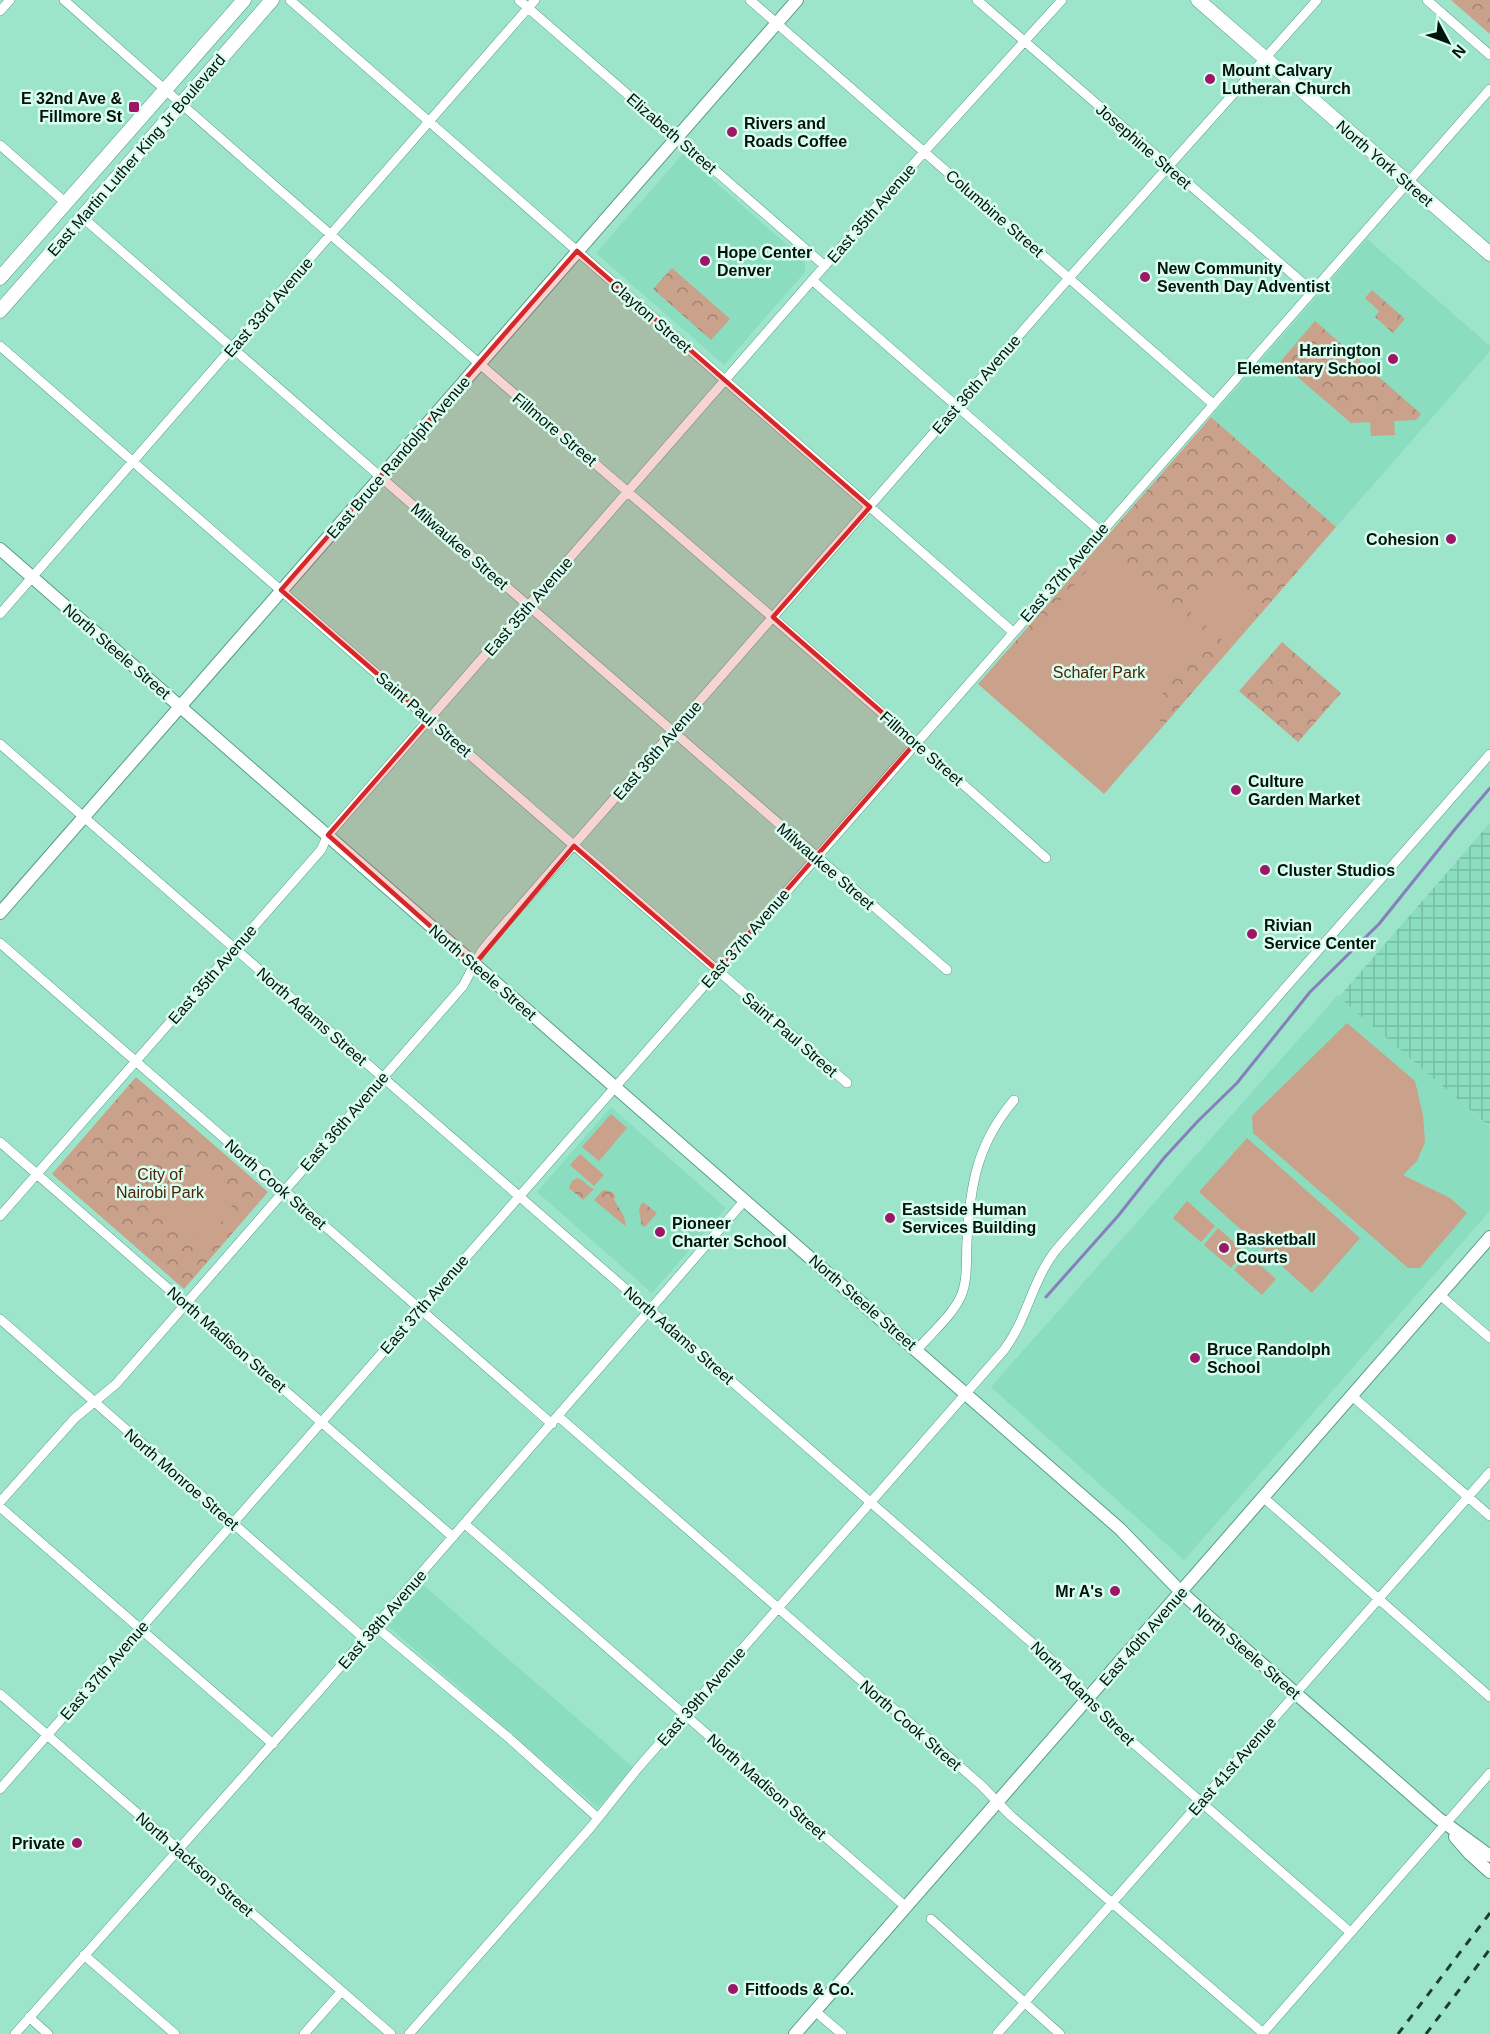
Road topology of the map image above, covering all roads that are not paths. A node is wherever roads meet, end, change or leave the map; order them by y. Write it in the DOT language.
graph roads {
  1 [pos="10,0"];
  2 [pos="64,0"];
  3 [pos="244,0"];
  4 [pos="272,0"];
  5 [pos="290,0"];
  6 [pos="519,0"];
  7 [pos="535,0"];
  8 [pos="750,0"];
  9 [pos="797,0"];
  10 [pos="977,0"];
  11 [pos="1062,0"];
  12 [pos="1198,0"];
  13 [pos="1317,0"];
  14 [pos="1426,0"];
  15 [pos="528,8"];
  16 [pos="0,11"];
  17 [pos="776,23"];
  18 [pos="1024,41"];
  19 [pos="1490,55"];
  20 [pos="1266,59"];
  21 [pos="1490,89"];
  22 [pos="165,90"];
  23 [pos="180,104"];
  24 [pos="429,122"];
  25 [pos="676,138"];
  26 [pos="0,145"];
  27 [pos="924,152"];
  28 [pos="1168,166"];
  29 [pos="1408,183"];
  30 [pos="66,202"];
  31 [pos="82,217"];
  32 [pos="331,235"];
  33 [pos="577,251"];
  34 [pos="1490,254"];
  35 [pos="825,266"];
  36 [pos="0,278"];
  37 [pos="1069,278"];
  38 [pos="812,280"];
  39 [pos="1312,291"];
  40 [pos="0,311"];
  41 [pos="0,346"];
  42 [pos="231,349"];
  43 [pos="479,364"];
  44 [pos="725,380"];
  45 [pos="1212,404"];
  46 [pos="957,407"];
  47 [pos="134,461"];
  48 [pos="380,478"];
  49 [pos="628,491"];
  50 [pos="870,507"];
  51 [pos="1100,531"];
  52 [pos="0,549"];
  53 [pos="32,578"];
  54 [pos="282,590"];
  55 [pos="528,606"];
  56 [pos="0,614"];
  57 [pos="773,618"];
  58 [pos="1012,632"];
  59 [pos="180,706"];
  60 [pos="429,719"];
  61 [pos="672,732"];
  62 [pos="916,742"];
  63 [pos="0,744"];
  64 [pos="1490,754"];
  65 [pos="84,817"];
  66 [pos="328,835"];
  67 [pos="574,846"];
  68 [pos="816,857"];
  69 [pos="1046,858"];
  70 [pos="0,913"];
  71 [pos="0,943"];
  72 [pos="234,949"];
  73 [pos="474,965"];
  74 [pos="717,970"];
  75 [pos="946,970"];
  76 [pos="135,1061"];
  77 [pos="382,1077"];
  78 [pos="847,1083"];
  79 [pos="615,1087"];
  80 [pos="1014,1100"];
  81 [pos="0,1142"];
  82 [pos="37,1174"];
  83 [pos="284,1191"];
  84 [pos="519,1196"];
  85 [pos="746,1200"];
  86 [pos="0,1216"];
  87 [pos="1490,1237"];
  88 [pos="1440,1295"];
  89 [pos="186,1304"];
  90 [pos="420,1309"];
  91 [pos="650,1309"];
  92 [pos="0,1319"];
  93 [pos="1490,1338"];
  94 [pos="917,1350"];
  95 [pos="1352,1396"];
  96 [pos="970,1397"];
  97 [pos="94,1401"];
  98 [pos="555,1420"];
  99 [pos="320,1422"];
  100 [pos="1490,1472"];
  101 [pos="1263,1497"];
  102 [pos="1468,1497"];
  103 [pos="872,1501"];
  104 [pos="0,1502"];
  105 [pos="0,1507"];
  106 [pos="1490,1516"];
  107 [pos="232,1523"];
  108 [pos="465,1524"];
  109 [pos="453,1537"];
  110 [pos="1180,1592"];
  111 [pos="1379,1599"];
  112 [pos="778,1609"];
  113 [pos="376,1626"];
  114 [pos="140,1629"];
  115 [pos="365,1639"];
  116 [pos="0,1694"];
  117 [pos="1296,1694"];
  118 [pos="1490,1697"];
  119 [pos="1088,1699"];
  120 [pos="684,1715"];
  121 [pos="47,1735"];
  122 [pos="273,1744"];
  123 [pos="1490,1773"];
  124 [pos="0,1789"];
  125 [pos="997,1801"];
  126 [pos="1201,1802"];
  127 [pos="598,1818"];
  128 [pos="1445,1824"];
  129 [pos="179,1850"];
  130 [pos="1490,1856"];
  131 [pos="1490,1872"];
  132 [pos="1112,1903"];
  133 [pos="905,1906"];
  134 [pos="931,1919"];
  135 [pos="1350,1932"];
  136 [pos="84,1955"];
  137 [pos="342,1992"];
  138 [pos="1025,2003"];
  139 [pos="815,2011"];
  140 [pos="29,2017"];
  141 [pos="1262,2033"];
  142 [pos="15,2034"];
  143 [pos="48,2034"];
  144 [pos="175,2034"];
  145 [pos="304,2034"];
  146 [pos="391,2034"];
  147 [pos="409,2034"];
  148 [pos="795,2034"];
  149 [pos="842,2034"];
  150 [pos="997,2034"];
  151 [pos="1060,2034"];
  1 -- 16 [label="street"];
  2 -- 22 [label="street, Fillmore Street"];
  3 -- 22 [label="main road, East Martin Luther King Jr Boulevard"];
  4 -- 23 [label="main road, East Martin Luther King Jr Boulevard"];
  5 -- 24 [label="street, Clayton Street"];
  6 -- 15 [label="street, Elizabeth Street"];
  7 -- 15 [label="street, East 33rd Avenue"];
  8 -- 17 [label="street, Columbine Street"];
  9 -- 17 [label="street, East Bruce Randolph Avenue"];
  10 -- 18 [label="street, Josephine Street"];
  11 -- 18 [label="street, East 35th Avenue"];
  12 -- 20 [label="main road, North York Street"];
  13 -- 20 [label="street, East 36th Avenue"];
  14 -- 19 [label="street"];
  15 -- 24 [label="street, East 33rd Avenue"];
  15 -- 25 [label="street, Elizabeth Street"];
  17 -- 25 [label="street, East Bruce Randolph Avenue"];
  17 -- 27 [label="street, Columbine Street"];
  18 -- 27 [label="street, East 35th Avenue"];
  18 -- 28 [label="street, Josephine Street"];
  20 -- 28 [label="street, East 36th Avenue"];
  20 -- 29 [label="main road, North York Street"];
  21 -- 29 [label="street, East 37th Avenue"];
  22 -- 23 [label="street, Fillmore Street"];
  22 -- 30 [label="main road, East Martin Luther King Jr Boulevard"];
  23 -- 31 [label="main road, East Martin Luther King Jr Boulevard"];
  23 -- 32 [label="street, Fillmore Street"];
  24 -- 32 [label="street, East 33rd Avenue"];
  24 -- 33 [label="street, Clayton Street"];
  25 -- 33 [label="street, East Bruce Randolph Avenue"];
  25 -- 35 [label="street, Elizabeth Street"];
  26 -- 30 [label="street"];
  27 -- 35 [label="street, East 35th Avenue"];
  27 -- 37 [label="street, Columbine Street"];
  28 -- 37 [label="street, East 36th Avenue"];
  28 -- 39 [label="street, Josephine Street"];
  29 -- 34 [label="main road, North York Street"];
  29 -- 39 [label="street, East 37th Avenue"];
  30 -- 36 [label="main road, East Martin Luther King Jr Boulevard"];
  31 -- 40 [label="main road, East Martin Luther King Jr Boulevard"];
  31 -- 42 [label="street, Milwaukee Street"];
  32 -- 42 [label="street, East 33rd Avenue"];
  32 -- 43 [label="street, Fillmore Street"];
  33 -- 43 [label="street, East Bruce Randolph Avenue"];
  33 -- 44 [label="street, Clayton Street"];
  35 -- 38 [label="street, East 35th Avenue"];
  37 -- 45 [label="street, Columbine Street"];
  37 -- 46 [label="street, East 36th Avenue"];
  38 -- 44 [label="street, East 35th Avenue"];
  38 -- 46 [label="street"];
  39 -- 45 [label="street, East 37th Avenue"];
  41 -- 47 [label="street, Saint Paul Street"];
  42 -- 47 [label="street, East 33rd Avenue"];
  42 -- 48 [label="street, Milwaukee Street"];
  43 -- 48 [label="street, East Bruce Randolph Avenue"];
  43 -- 49 [label="street, Fillmore Street"];
  44 -- 49 [label="street, East 35th Avenue"];
  44 -- 50 [label="street, Clayton Street"];
  45 -- 51 [label="street, East 37th Avenue"];
  46 -- 50 [label="street, East 36th Avenue"];
  46 -- 51 [label="street"];
  47 -- 53 [label="street, East 33rd Avenue"];
  47 -- 54 [label="street, Saint Paul Street"];
  48 -- 54 [label="street, East Bruce Randolph Avenue"];
  48 -- 55 [label="street, Milwaukee Street"];
  49 -- 55 [label="street, East 35th Avenue"];
  49 -- 57 [label="street, Fillmore Street"];
  50 -- 57 [label="street, East 36th Avenue"];
  50 -- 58 [label="street, Clayton Street"];
  51 -- 58 [label="street, East 37th Avenue"];
  52 -- 53 [label="street, North Steele Street"];
  53 -- 56 [label="street, East 33rd Avenue"];
  53 -- 59 [label="street, North Steele Street"];
  54 -- 59 [label="street, East Bruce Randolph Avenue"];
  54 -- 60 [label="street, Saint Paul Street"];
  55 -- 60 [label="street, East 35th Avenue"];
  55 -- 61 [label="street, Milwaukee Street"];
  57 -- 61 [label="street, East 36th Avenue"];
  57 -- 62 [label="street, Fillmore Street"];
  58 -- 62 [label="street, East 37th Avenue"];
  59 -- 65 [label="street, East Bruce Randolph Avenue"];
  59 -- 66 [label="street, North Steele Street"];
  60 -- 66 [label="street, East 35th Avenue"];
  60 -- 67 [label="street, Saint Paul Street"];
  61 -- 67 [label="street, East 36th Avenue"];
  61 -- 68 [label="street, Milwaukee Street"];
  62 -- 68 [label="street, East 37th Avenue"];
  62 -- 69 [label="street, Fillmore Street"];
  63 -- 65 [label="street, North Adams Street"];
  64 -- 96 [label="street, East 39th Avenue"];
  65 -- 70 [label="street, East Bruce Randolph Avenue"];
  65 -- 72 [label="street, North Adams Street"];
  66 -- 72 [label="street, East 35th Avenue"];
  66 -- 73 [label="street, North Steele Street"];
  67 -- 73 [label="street, East 36th Avenue"];
  67 -- 74 [label="street, Saint Paul Street"];
  68 -- 74 [label="street, East 37th Avenue"];
  68 -- 75 [label="street, Milwaukee Street"];
  71 -- 76 [label="street, North Cook Street"];
  72 -- 76 [label="street, East 35th Avenue"];
  72 -- 77 [label="street, North Adams Street"];
  73 -- 77 [label="street, East 36th Avenue"];
  73 -- 79 [label="street, North Steele Street"];
  74 -- 78 [label="street, Saint Paul Street"];
  74 -- 79 [label="street, East 37th Avenue"];
  76 -- 82 [label="street, East 35th Avenue"];
  76 -- 83 [label="street, North Cook Street"];
  77 -- 83 [label="street, East 36th Avenue"];
  77 -- 84 [label="street, North Adams Street"];
  79 -- 84 [label="street, East 37th Avenue"];
  79 -- 85 [label="street, North Steele Street"];
  80 -- 94 [label="street"];
  81 -- 82 [label="street, North Madison Street"];
  82 -- 86 [label="street, East 35th Avenue"];
  82 -- 89 [label="street, North Madison Street"];
  83 -- 89 [label="street, East 36th Avenue"];
  83 -- 90 [label="street, North Cook Street"];
  84 -- 90 [label="street, East 37th Avenue"];
  84 -- 91 [label="street, North Adams Street"];
  85 -- 91 [label="street, East 38th Avenue"];
  85 -- 94 [label="street, North Steele Street"];
  87 -- 88 [label="street, East 40th Avenue"];
  88 -- 93 [label="street"];
  88 -- 95 [label="street, East 40th Avenue"];
  89 -- 97 [label="street, East 36th Avenue"];
  89 -- 99 [label="street, North Madison Street"];
  90 -- 98 [label="street, North Cook Street"];
  90 -- 99 [label="street, East 37th Avenue"];
  91 -- 98 [label="street, East 38th Avenue"];
  91 -- 103 [label="street, North Adams Street"];
  92 -- 97 [label="street, North Monroe Street"];
  94 -- 96 [label="street, North Steele Street"];
  95 -- 101 [label="street, East 40th Avenue"];
  95 -- 102 [label="street"];
  96 -- 103 [label="street, East 39th Avenue"];
  96 -- 110 [label="street, North Steele Street"];
  97 -- 104 [label="street, East 36th Avenue"];
  97 -- 107 [label="street, North Monroe Street"];
  98 -- 108 [label="street, East 38th Avenue"];
  98 -- 112 [label="street, North Cook Street"];
  99 -- 107 [label="street, East 37th Avenue"];
  99 -- 109 [label="street, North Madison Street"];
  100 -- 102 [label="street, East 41st Avenue"];
  101 -- 110 [label="street, East 40th Avenue"];
  101 -- 111 [label="street"];
  102 -- 106 [label="street"];
  102 -- 111 [label="street, East 41st Avenue"];
  103 -- 112 [label="street, East 39th Avenue"];
  103 -- 119 [label="street, North Adams Street"];
  105 -- 114 [label="street"];
  107 -- 114 [label="street, East 37th Avenue"];
  107 -- 115 [label="street, North Monroe Street"];
  108 -- 109 [label="street, East 38th Avenue"];
  108 -- 120 [label="street, North Madison Street"];
  109 -- 113 [label="street, East 38th Avenue"];
  110 -- 117 [label="street, North Steele Street"];
  110 -- 119 [label="street, East 40th Avenue"];
  111 -- 117 [label="street, East 41st Avenue"];
  111 -- 118 [label="street"];
  112 -- 120 [label="street, East 39th Avenue"];
  112 -- 125 [label="street, North Cook Street"];
  113 -- 115 [label="street, East 38th Avenue"];
  113 -- 127 [label="street"];
  114 -- 121 [label="street, East 37th Avenue"];
  114 -- 122 [label="street"];
  115 -- 122 [label="street, East 38th Avenue"];
  116 -- 121 [label="street, North Jackson Street"];
  117 -- 126 [label="street, East 41st Avenue"];
  117 -- 128 [label="street, North Steele Street"];
  119 -- 125 [label="street, East 40th Avenue"];
  119 -- 126 [label="street, North Adams Street"];
  120 -- 127 [label="street, East 39th Avenue"];
  120 -- 133 [label="street, North Madison Street"];
  121 -- 124 [label="street, East 37th Avenue"];
  121 -- 129 [label="street, North Jackson Street"];
  122 -- 129 [label="street, East 38th Avenue"];
  123 -- 128 [label="street"];
  125 -- 132 [label="street, North Cook Street"];
  125 -- 133 [label="street, East 40th Avenue"];
  126 -- 132 [label="street, East 41st Avenue"];
  126 -- 135 [label="street, North Adams Street"];
  127 -- 147 [label="street, East 39th Avenue"];
  128 -- 130 [label="street, North Steele Street"];
  128 -- 131 [label="street, North Steele Street"];
  128 -- 135 [label="street"];
  129 -- 136 [label="street, East 38th Avenue"];
  129 -- 137 [label="street, North Jackson Street"];
  132 -- 138 [label="street, East 41st Avenue"];
  132 -- 141 [label="street, North Cook Street"];
  133 -- 139 [label="street, East 40th Avenue"];
  134 -- 138 [label="street"];
  135 -- 141 [label="street"];
  136 -- 140 [label="street, East 38th Avenue"];
  136 -- 144 [label="street"];
  137 -- 145 [label="street"];
  137 -- 146 [label="street, North Jackson Street"];
  138 -- 150 [label="street, East 41st Avenue"];
  138 -- 151 [label="street"];
  139 -- 148 [label="street, East 40th Avenue"];
  139 -- 149 [label="street"];
  140 -- 142 [label="street, East 38th Avenue"];
  140 -- 143 [label="street"];
}
